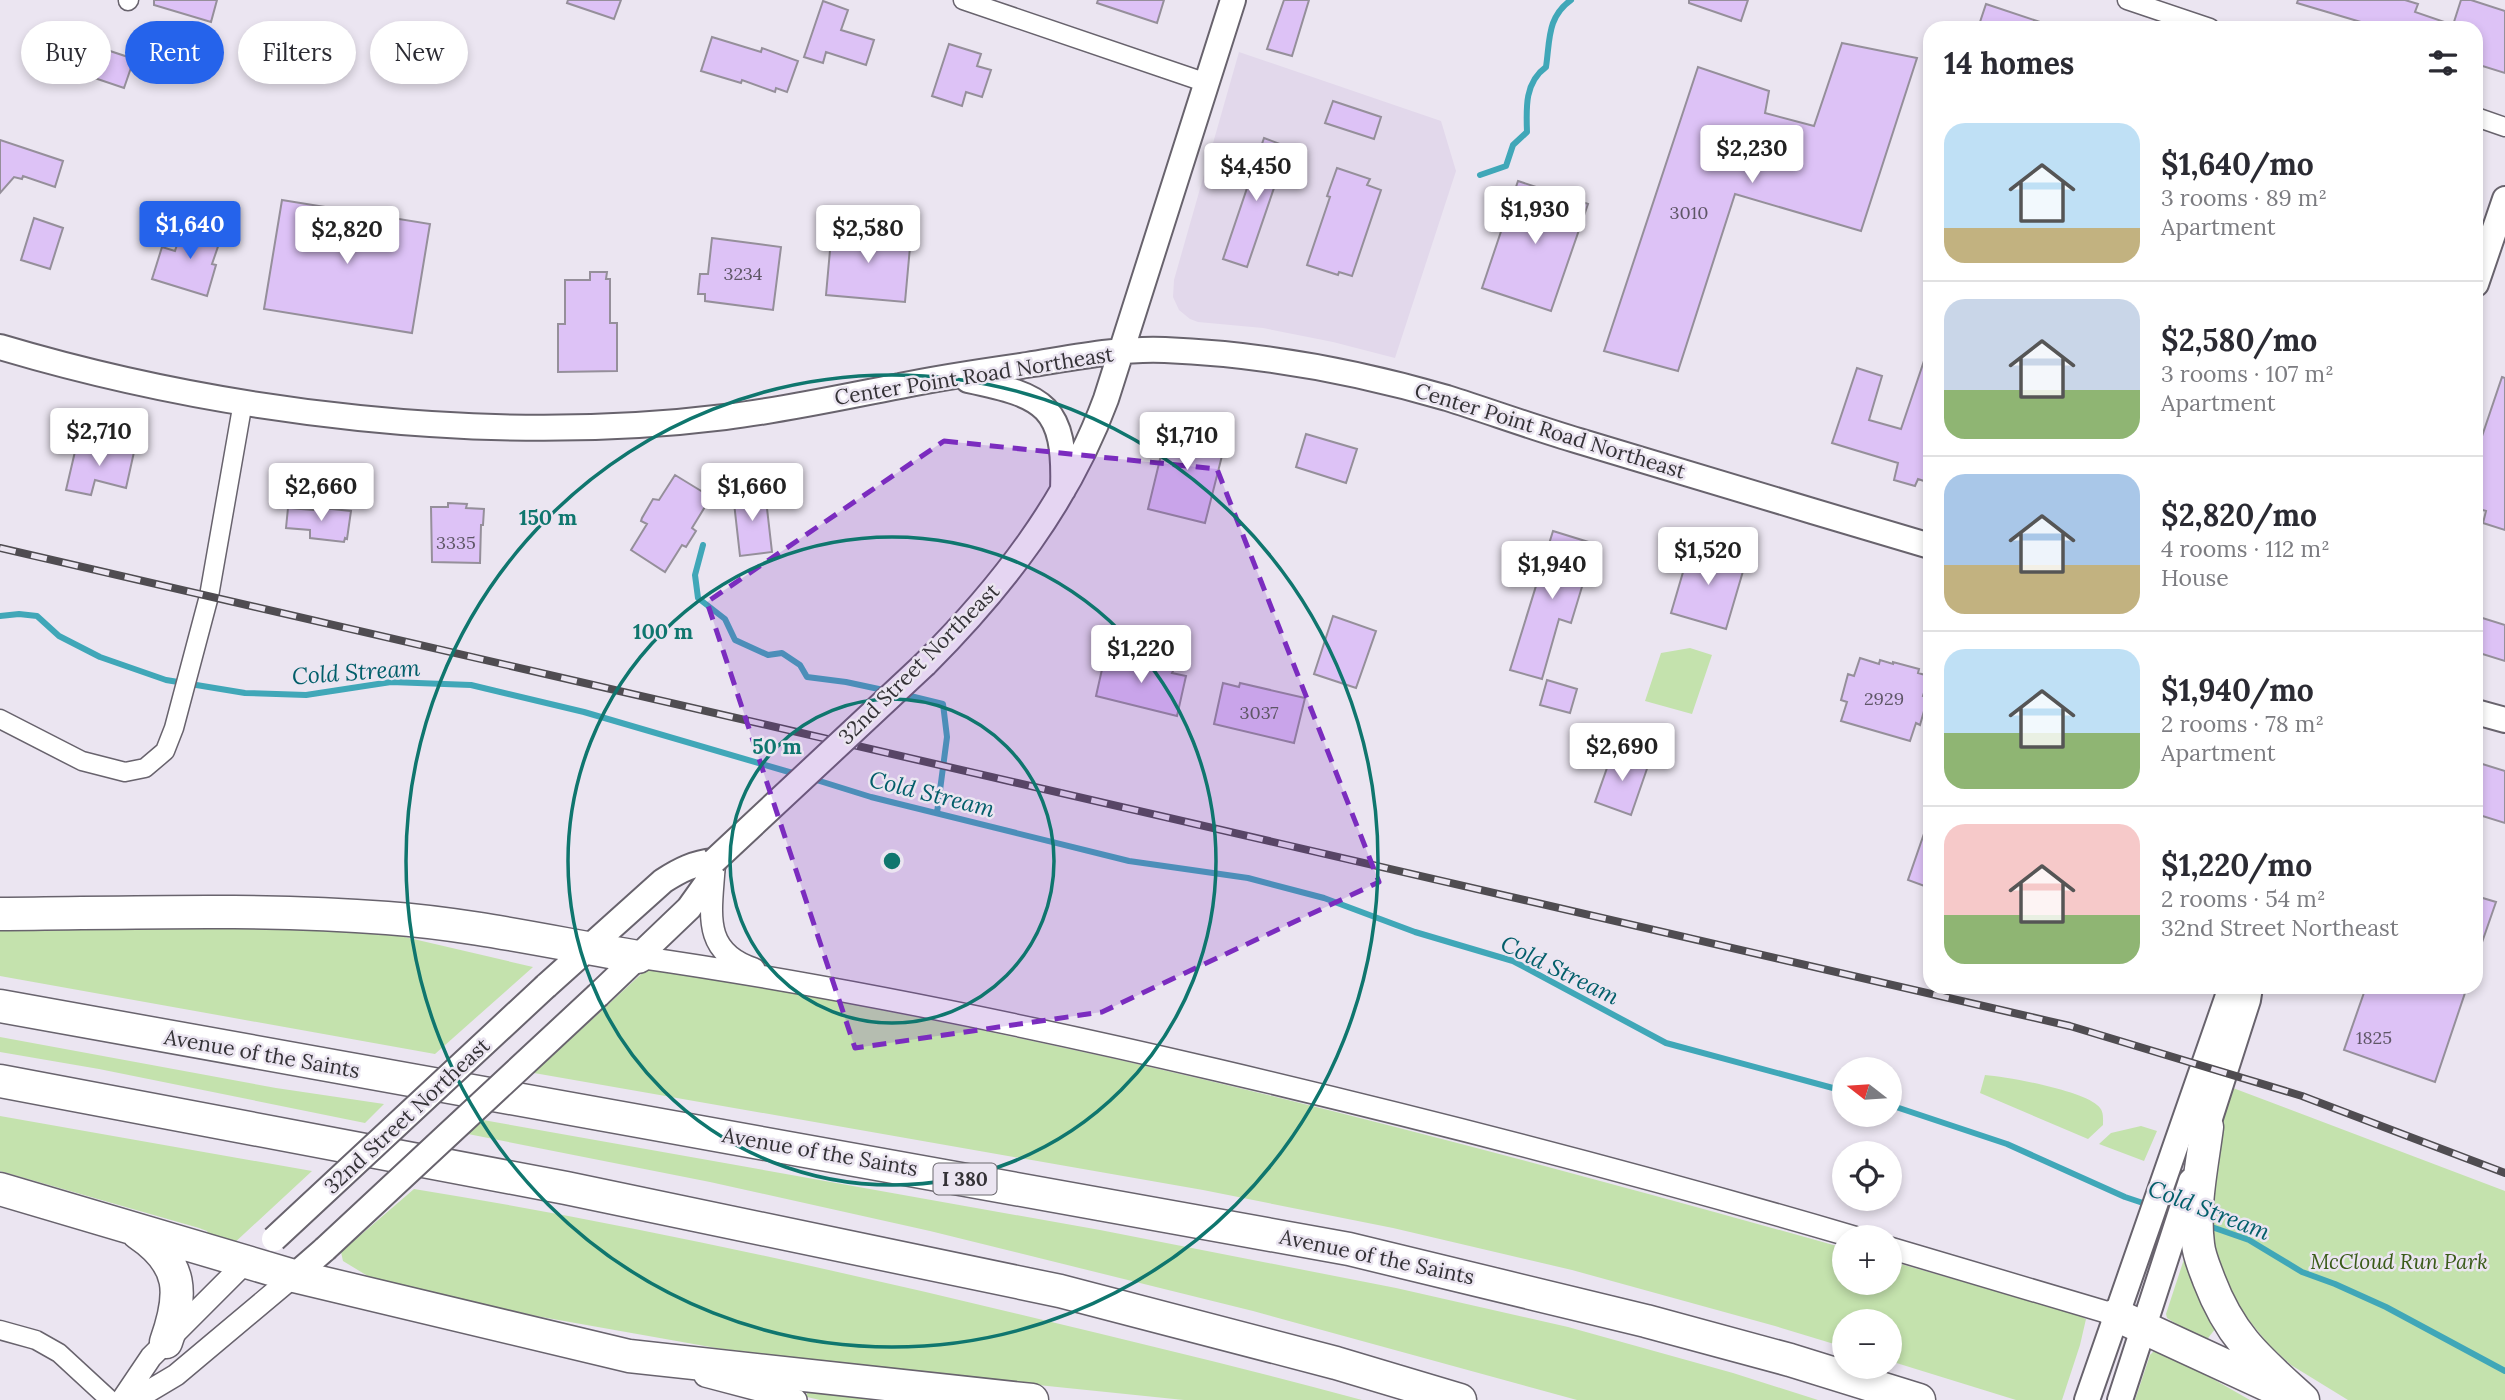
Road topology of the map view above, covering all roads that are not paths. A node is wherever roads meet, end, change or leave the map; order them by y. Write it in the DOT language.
graph roads {
  1 [pos="963,0"];
  2 [pos="1233,0"];
  3 [pos="2127,0"];
  4 [pos="2189,21"];
  5 [pos="1207,83"];
  6 [pos="2483,119"];
  7 [pos="2505,127"];
  8 [pos="2505,199"];
  9 [pos="2483,263"];
  10 [pos="0,346"];
  11 [pos="1122,351"];
  12 [pos="950,376"];
  13 [pos="243,402"];
  14 [pos="1062,492"];
  15 [pos="1923,544"];
  16 [pos="2483,714"];
  17 [pos="0,719"];
  18 [pos="2505,720"];
  19 [pos="714,862"];
  20 [pos="0,914"];
  21 [pos="587,948"];
  22 [pos="638,957"];
  23 [pos="779,978"];
  24 [pos="2229,994"];
  25 [pos="2249,994"];
  26 [pos="0,1006"];
  27 [pos="0,1081"];
  28 [pos="2207,1127"];
  29 [pos="0,1189"];
  30 [pos="131,1228"];
  31 [pos="1832,1231"];
  32 [pos="2185,1242"];
  33 [pos="1902,1252"];
  34 [pos="246,1262"];
  35 [pos="295,1276"];
  36 [pos="2116,1315"];
  37 [pos="2144,1327"];
  38 [pos="0,1330"];
  39 [pos="166,1342"];
  40 [pos="629,1356"];
  41 [pos="110,1400"];
  42 [pos="122,1400"];
  43 [pos="134,1400"];
  44 [pos="796,1400"];
  45 [pos="1031,1400"];
  46 [pos="1460,1400"];
  47 [pos="1919,1400"];
  48 [pos="2087,1400"];
  49 [pos="2120,1400"];
  50 [pos="2302,1400"];
  1 -- 5 [label="street"];
  2 -- 5 [label="main road, 32nd Street Northeast"];
  3 -- 4 [label="street"];
  5 -- 11 [label="main road, 32nd Street Northeast"];
  6 -- 7 [label="street"];
  8 -- 9 [label="main road"];
  10 -- 13 [label="main road, Center Point Road Northeast"];
  11 -- 12 [label="main road, Center Point Road Northeast"];
  11 -- 14 [label="main road, 32nd Street Northeast"];
  11 -- 15 [label="main road, Center Point Road Northeast"];
  12 -- 13 [label="main road, Center Point Road Northeast"];
  12 -- 14 [label="main road"];
  13 -- 17 [label="street"];
  14 -- 19 [label="main road, 32nd Street Northeast, bridge"];
  16 -- 18 [label="main road"];
  19 -- 21 [label="main road, 32nd Street Northeast"];
  19 -- 22 [label="main road, 32nd Street Northeast"];
  19 -- 23 [label="street"];
  20 -- 21 [label="highway"];
  21 -- 22 [label="highway"];
  21 -- 34 [label="main road, 32nd Street Northeast, bridge"];
  22 -- 23 [label="street"];
  22 -- 35 [label="main road, 32nd Street Northeast, bridge"];
  23 -- 31 [label="street"];
  24 -- 36 [label="main road"];
  25 -- 28 [label="main road"];
  26 -- 47 [label="highway, Avenue of the Saints / I 380"];
  27 -- 46 [label="highway"];
  28 -- 32 [label="highway"];
  29 -- 30 [label="highway"];
  30 -- 34 [label="highway"];
  30 -- 39 [label="highway"];
  32 -- 37 [label="main road"];
  32 -- 50 [label="highway"];
  33 -- 36 [label="street"];
  34 -- 35 [label="highway"];
  34 -- 39 [label="street, 32nd Street Northeast"];
  35 -- 40 [label="highway"];
  35 -- 43 [label="street, 32nd Street Northeast"];
  36 -- 37 [label="highway"];
  36 -- 48 [label="main road"];
  37 -- 49 [label="main road"];
  37 -- 50 [label="highway"];
  38 -- 41 [label="street"];
  39 -- 42 [label="street, 32nd Street Northeast"];
  40 -- 44 [label="street"];
  40 -- 45 [label="highway"];
}
